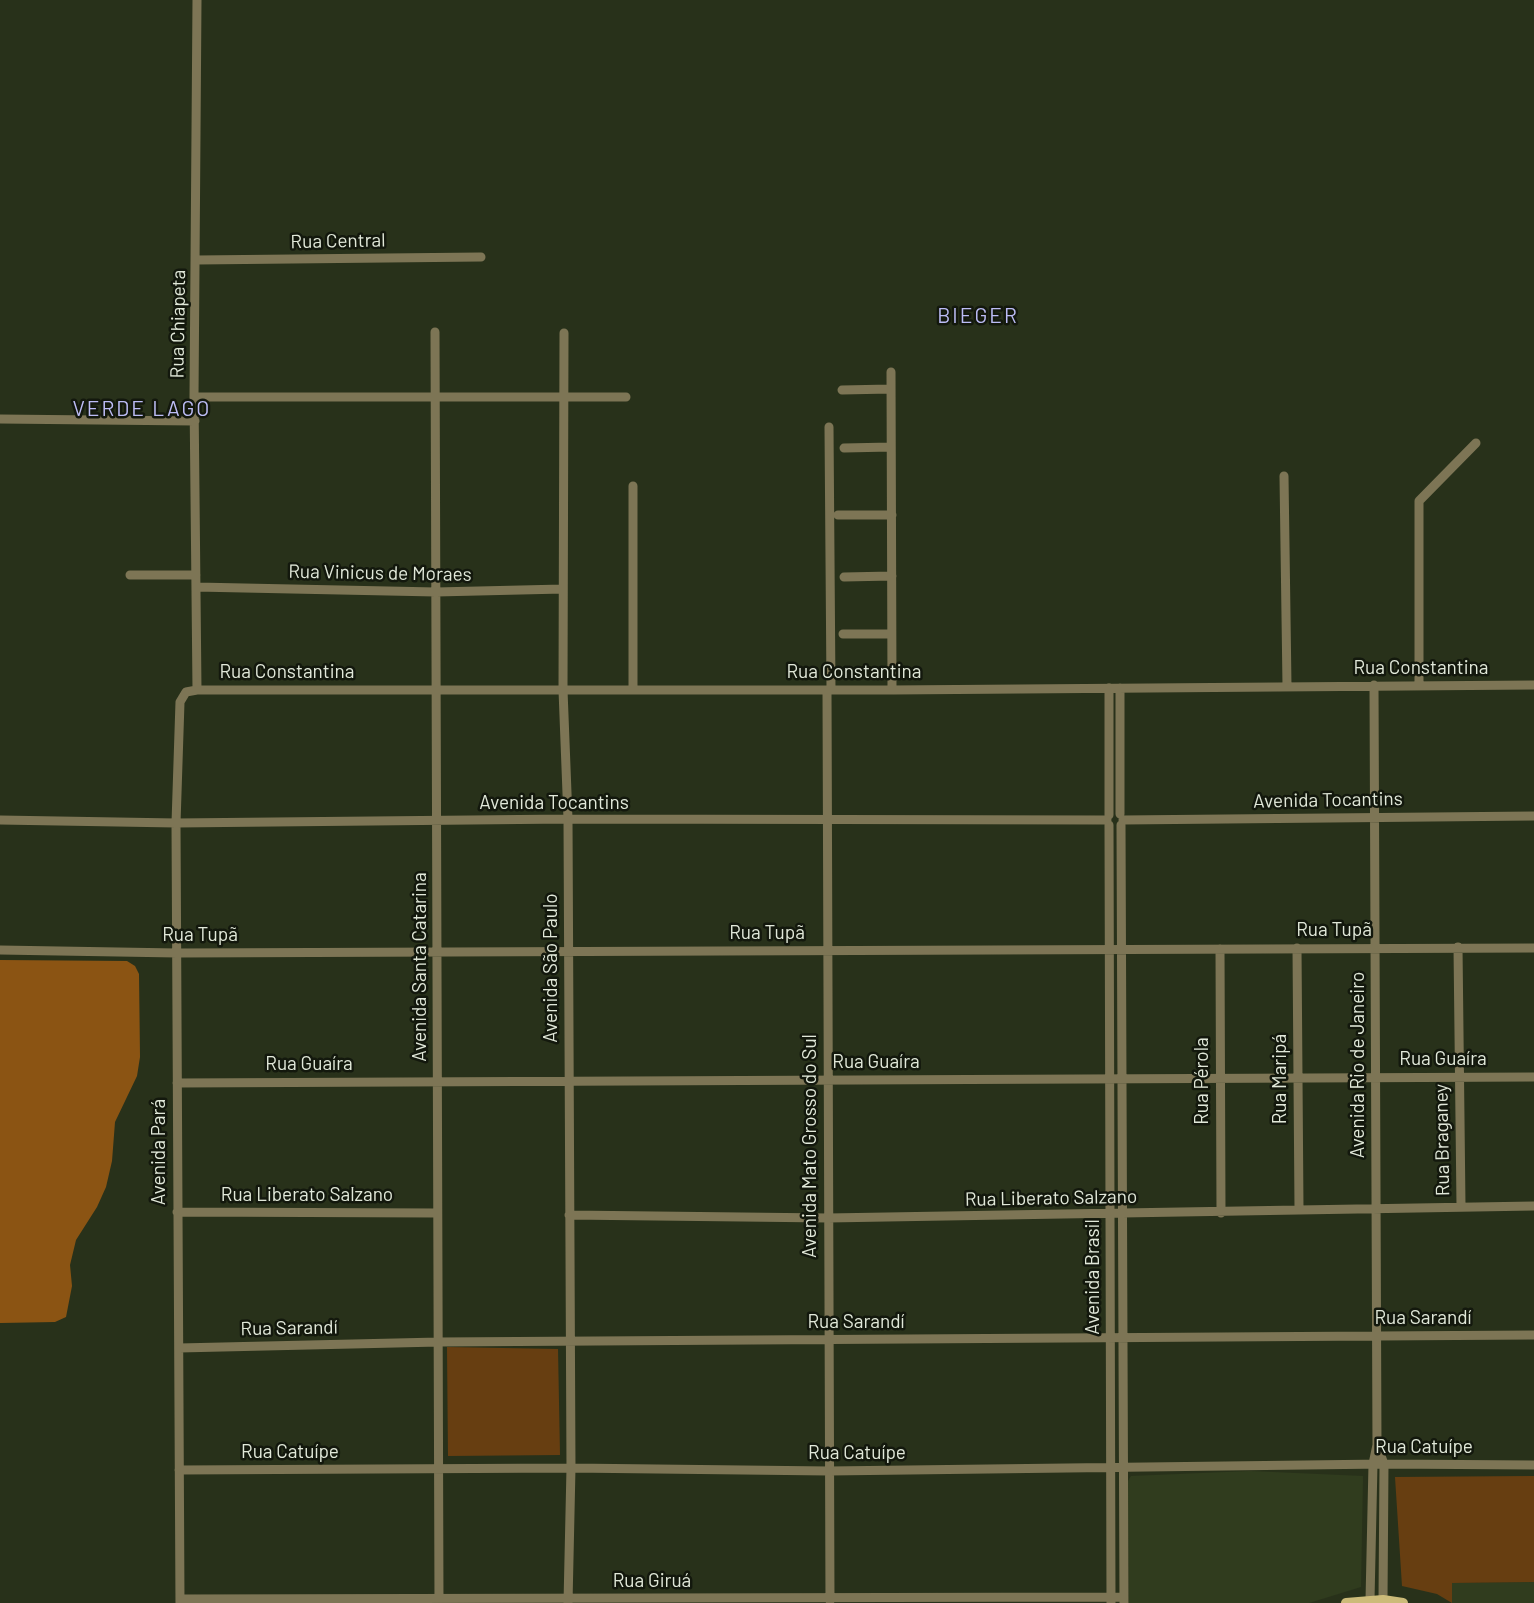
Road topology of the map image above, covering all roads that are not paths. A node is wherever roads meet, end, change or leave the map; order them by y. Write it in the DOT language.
graph roads {
  1 [pos="197,0"];
  2 [pos="481,257"];
  3 [pos="197,260"];
  4 [pos="435,332"];
  5 [pos="564,333"];
  6 [pos="891,372"];
  7 [pos="890,389"];
  8 [pos="842,390"];
  9 [pos="194,397"];
  10 [pos="436,397"];
  11 [pos="564,397"];
  12 [pos="626,397"];
  13 [pos="0,419"];
  14 [pos="195,421"];
  15 [pos="830,427"];
  16 [pos="1476,443"];
  17 [pos="891,447"];
  18 [pos="844,449"];
  19 [pos="1284,476"];
  20 [pos="633,486"];
  21 [pos="838,515"];
  22 [pos="892,515"];
  23 [pos="130,575"];
  24 [pos="195,575"];
  25 [pos="892,576"];
  26 [pos="844,577"];
  27 [pos="195,587"];
  28 [pos="563,589"];
  29 [pos="436,592"];
  30 [pos="843,634"];
  31 [pos="891,634"];
  32 [pos="1374,685"];
  33 [pos="1419,685"];
  34 [pos="1534,685"];
  35 [pos="1287,686"];
  36 [pos="1109,688"];
  37 [pos="1120,688"];
  38 [pos="436,689"];
  39 [pos="633,689"];
  40 [pos="197,690"];
  41 [pos="563,690"];
  42 [pos="829,690"];
  43 [pos="892,690"];
  44 [pos="180,702"];
  45 [pos="1534,816"];
  46 [pos="1376,817"];
  47 [pos="568,819"];
  48 [pos="1121,819"];
  49 [pos="0,820"];
  50 [pos="1108,820"];
  51 [pos="437,821"];
  52 [pos="826,821"];
  53 [pos="176,823"];
  54 [pos="1458,947"];
  55 [pos="1220,948"];
  56 [pos="1297,948"];
  57 [pos="1376,948"];
  58 [pos="1534,948"];
  59 [pos="1110,949"];
  60 [pos="1122,949"];
  61 [pos="0,950"];
  62 [pos="827,950"];
  63 [pos="569,951"];
  64 [pos="438,952"];
  65 [pos="177,953"];
  66 [pos="1297,1077"];
  67 [pos="1376,1077"];
  68 [pos="1459,1077"];
  69 [pos="1534,1077"];
  70 [pos="1110,1078"];
  71 [pos="1121,1078"];
  72 [pos="1220,1078"];
  73 [pos="827,1079"];
  74 [pos="437,1081"];
  75 [pos="569,1081"];
  76 [pos="177,1083"];
  77 [pos="1461,1206"];
  78 [pos="1534,1206"];
  79 [pos="1299,1209"];
  80 [pos="1375,1210"];
  81 [pos="177,1212"];
  82 [pos="437,1213"];
  83 [pos="1221,1213"];
  84 [pos="1110,1214"];
  85 [pos="1122,1214"];
  86 [pos="569,1215"];
  87 [pos="828,1218"];
  88 [pos="1534,1335"];
  89 [pos="1376,1336"];
  90 [pos="1111,1338"];
  91 [pos="1123,1338"];
  92 [pos="829,1339"];
  93 [pos="570,1341"];
  94 [pos="439,1342"];
  95 [pos="179,1348"];
  96 [pos="1377,1445"];
  97 [pos="1373,1464"];
  98 [pos="1384,1464"];
  99 [pos="1534,1465"];
  100 [pos="438,1468"];
  101 [pos="571,1468"];
  102 [pos="1111,1468"];
  103 [pos="1124,1468"];
  104 [pos="179,1470"];
  105 [pos="829,1471"];
  106 [pos="830,1600"];
  107 [pos="1111,1600"];
  108 [pos="1124,1600"];
  109 [pos="1370,1600"];
  110 [pos="1383,1600"];
  111 [pos="180,1601"];
  112 [pos="439,1601"];
  113 [pos="568,1601"];
  114 [pos="1346,1603"];
  115 [pos="1403,1603"];
  1 -- 3 [label="street, Rua Chiapeta"];
  2 -- 3 [label="street, Rua Central"];
  3 -- 9 [label="street, Rua Chiapeta"];
  4 -- 10 [label="street, Avenida Santa Catarina"];
  5 -- 11 [label="street, Avenida São Paulo"];
  6 -- 7 [label="street"];
  7 -- 8 [label="street"];
  7 -- 17 [label="street"];
  9 -- 10 [label="street"];
  9 -- 14 [label="street, Rua Chiapeta"];
  10 -- 11 [label="street"];
  10 -- 29 [label="street, Avenida Santa Catarina"];
  11 -- 12 [label="street"];
  11 -- 28 [label="street, Avenida São Paulo"];
  13 -- 14 [label="street"];
  14 -- 24 [label="street, Rua Chiapeta"];
  15 -- 42 [label="street, Avenida Mato Grosso do Sul"];
  16 -- 33 [label="street"];
  17 -- 18 [label="street"];
  17 -- 22 [label="street"];
  19 -- 35 [label="street"];
  20 -- 39 [label="street"];
  21 -- 22 [label="street"];
  22 -- 25 [label="street"];
  23 -- 24 [label="street"];
  24 -- 27 [label="street, Rua Chiapeta"];
  25 -- 26 [label="street"];
  25 -- 31 [label="street"];
  27 -- 29 [label="street, Rua Vinicus de Moraes"];
  27 -- 40 [label="street, Rua Chiapeta"];
  28 -- 29 [label="street, Rua Vinicus de Moraes"];
  28 -- 41 [label="street, Avenida São Paulo"];
  29 -- 38 [label="street, Avenida Santa Catarina"];
  30 -- 31 [label="street"];
  31 -- 43 [label="street"];
  32 -- 33 [label="street, Rua Constantina"];
  32 -- 35 [label="street, Rua Constantina"];
  32 -- 46 [label="street, Avenida Rio de Janeiro"];
  33 -- 34 [label="street, Rua Constantina"];
  35 -- 37 [label="street, Rua Constantina"];
  36 -- 37 [label="street, Rua Constantina"];
  36 -- 43 [label="street, Rua Constantina"];
  36 -- 50 [label="street, Avenida Brasil"];
  37 -- 48 [label="street, Avenida Brasil"];
  38 -- 40 [label="street, Rua Constantina"];
  38 -- 41 [label="street, Rua Constantina"];
  38 -- 51 [label="street, Avenida Santa Catarina"];
  39 -- 41 [label="street, Rua Constantina"];
  39 -- 42 [label="street, Rua Constantina"];
  40 -- 44 [label="street, Rua Constantina"];
  41 -- 47 [label="street, Avenida São Paulo"];
  42 -- 43 [label="street, Rua Constantina"];
  42 -- 52 [label="street, Avenida Mato Grosso do Sul"];
  44 -- 53 [label="street, Avenida Pará"];
  45 -- 46 [label="street, Avenida Tocantins"];
  46 -- 48 [label="street, Avenida Tocantins"];
  46 -- 57 [label="street, Avenida Rio de Janeiro"];
  47 -- 51 [label="street, Avenida Tocantins"];
  47 -- 52 [label="street, Avenida Tocantins"];
  47 -- 63 [label="street, Avenida São Paulo"];
  48 -- 50 [label="street, Avenida Tocantins"];
  48 -- 60 [label="street, Avenida Brasil"];
  49 -- 53 [label="street, Avenida Tocantins"];
  50 -- 52 [label="street, Avenida Tocantins"];
  50 -- 59 [label="street, Avenida Brasil"];
  51 -- 53 [label="street, Avenida Tocantins"];
  51 -- 64 [label="street, Avenida Santa Catarina"];
  52 -- 62 [label="street, Avenida Mato Grosso do Sul"];
  53 -- 65 [label="street, Avenida Pará"];
  54 -- 57 [label="street, Rua Tupã"];
  54 -- 58 [label="street, Rua Tupã"];
  54 -- 68 [label="street, Rua Braganey"];
  55 -- 56 [label="street, Rua Tupã"];
  55 -- 60 [label="street, Rua Tupã"];
  55 -- 72 [label="street, Rua Pérola"];
  56 -- 57 [label="street, Rua Tupã"];
  56 -- 66 [label="street, Rua Maripá"];
  57 -- 67 [label="street, Avenida Rio de Janeiro"];
  59 -- 60 [label="street, Rua Tupã"];
  59 -- 62 [label="street, Rua Tupã"];
  59 -- 70 [label="street, Avenida Brasil"];
  60 -- 71 [label="street, Avenida Brasil"];
  61 -- 65 [label="street, Rua Tupã"];
  62 -- 63 [label="street, Rua Tupã"];
  62 -- 73 [label="street, Avenida Mato Grosso do Sul"];
  63 -- 64 [label="street, Rua Tupã"];
  63 -- 75 [label="street, Avenida São Paulo"];
  64 -- 65 [label="street, Rua Tupã"];
  64 -- 74 [label="street, Avenida Santa Catarina"];
  65 -- 76 [label="street, Avenida Pará"];
  66 -- 67 [label="street, Rua Guaíra"];
  66 -- 72 [label="street, Rua Guaíra"];
  66 -- 79 [label="street, Rua Maripá"];
  67 -- 68 [label="street, Rua Guaíra"];
  67 -- 80 [label="street, Avenida Rio de Janeiro"];
  68 -- 69 [label="street, Rua Guaíra"];
  68 -- 77 [label="street, Rua Braganey"];
  70 -- 71 [label="street, Rua Guaíra"];
  70 -- 73 [label="street, Rua Guaíra"];
  70 -- 84 [label="street, Avenida Brasil"];
  71 -- 72 [label="street, Rua Guaíra"];
  71 -- 85 [label="street, Avenida Brasil"];
  72 -- 83 [label="street, Rua Pérola"];
  73 -- 75 [label="street, Rua Guaíra"];
  73 -- 87 [label="street, Avenida Mato Grosso do Sul"];
  74 -- 75 [label="street, Rua Guaíra"];
  74 -- 76 [label="street, Rua Guaíra"];
  74 -- 82 [label="street, Avenida Santa Catarina"];
  75 -- 86 [label="street, Avenida São Paulo"];
  76 -- 81 [label="street, Avenida Pará"];
  77 -- 78 [label="street, Rua Liberato Salzano"];
  77 -- 80 [label="street, Rua Liberato Salzano"];
  79 -- 80 [label="street, Rua Liberato Salzano"];
  79 -- 83 [label="street, Rua Liberato Salzano"];
  80 -- 89 [label="street, Avenida Rio de Janeiro"];
  81 -- 82 [label="street, Rua Liberato Salzano"];
  81 -- 95 [label="street, Avenida Pará"];
  82 -- 94 [label="street, Avenida Santa Catarina"];
  83 -- 85 [label="street, Rua Liberato Salzano"];
  84 -- 85 [label="street, Rua Liberato Salzano"];
  84 -- 87 [label="street, Rua Liberato Salzano"];
  84 -- 90 [label="street, Avenida Brasil"];
  85 -- 91 [label="street, Avenida Brasil"];
  86 -- 87 [label="street, Rua Liberato Salzano"];
  86 -- 93 [label="street, Avenida São Paulo"];
  87 -- 92 [label="street, Avenida Mato Grosso do Sul"];
  88 -- 89 [label="street, Rua Sarandí"];
  89 -- 91 [label="street, Rua Sarandí"];
  89 -- 96 [label="street, Avenida Rio de Janeiro"];
  90 -- 91 [label="street, Rua Sarandí"];
  90 -- 92 [label="street, Rua Sarandí"];
  90 -- 102 [label="street, Avenida Brasil"];
  91 -- 103 [label="street, Avenida Brasil"];
  92 -- 93 [label="street, Rua Sarandí"];
  92 -- 105 [label="street, Avenida Mato Grosso do Sul"];
  93 -- 94 [label="street, Rua Sarandí"];
  93 -- 101 [label="street, Avenida São Paulo"];
  94 -- 95 [label="street, Rua Sarandí"];
  94 -- 100 [label="street, Avenida Santa Catarina"];
  95 -- 104 [label="street, Avenida Pará"];
  96 -- 97 [label="street"];
  96 -- 98 [label="street"];
  97 -- 98 [label="street, Rua Catuípe"];
  97 -- 103 [label="street, Rua Catuípe"];
  97 -- 109 [label="street"];
  98 -- 99 [label="street, Rua Catuípe"];
  98 -- 110 [label="street"];
  100 -- 101 [label="street, Rua Catuípe"];
  100 -- 104 [label="street, Rua Catuípe"];
  100 -- 112 [label="street, Avenida Santa Catarina"];
  101 -- 105 [label="street, Rua Catuípe"];
  101 -- 113 [label="street, Avenida São Paulo"];
  102 -- 103 [label="street, Rua Catuípe"];
  102 -- 105 [label="street, Rua Catuípe"];
  102 -- 107 [label="street, Avenida Brasil"];
  103 -- 108 [label="street, Avenida Brasil"];
  104 -- 111 [label="street, Avenida Pará"];
  105 -- 106 [label="street, Avenida Mato Grosso do Sul"];
  106 -- 107 [label="street, Rua Giruá"];
  106 -- 113 [label="street, Rua Giruá"];
  107 -- 108 [label="street, Rua Giruá"];
  109 -- 110 [label="main road"];
  109 -- 114 [label="main road"];
  110 -- 115 [label="main road"];
  111 -- 112 [label="street, Rua Giruá"];
  112 -- 113 [label="street, Rua Giruá"];
}
